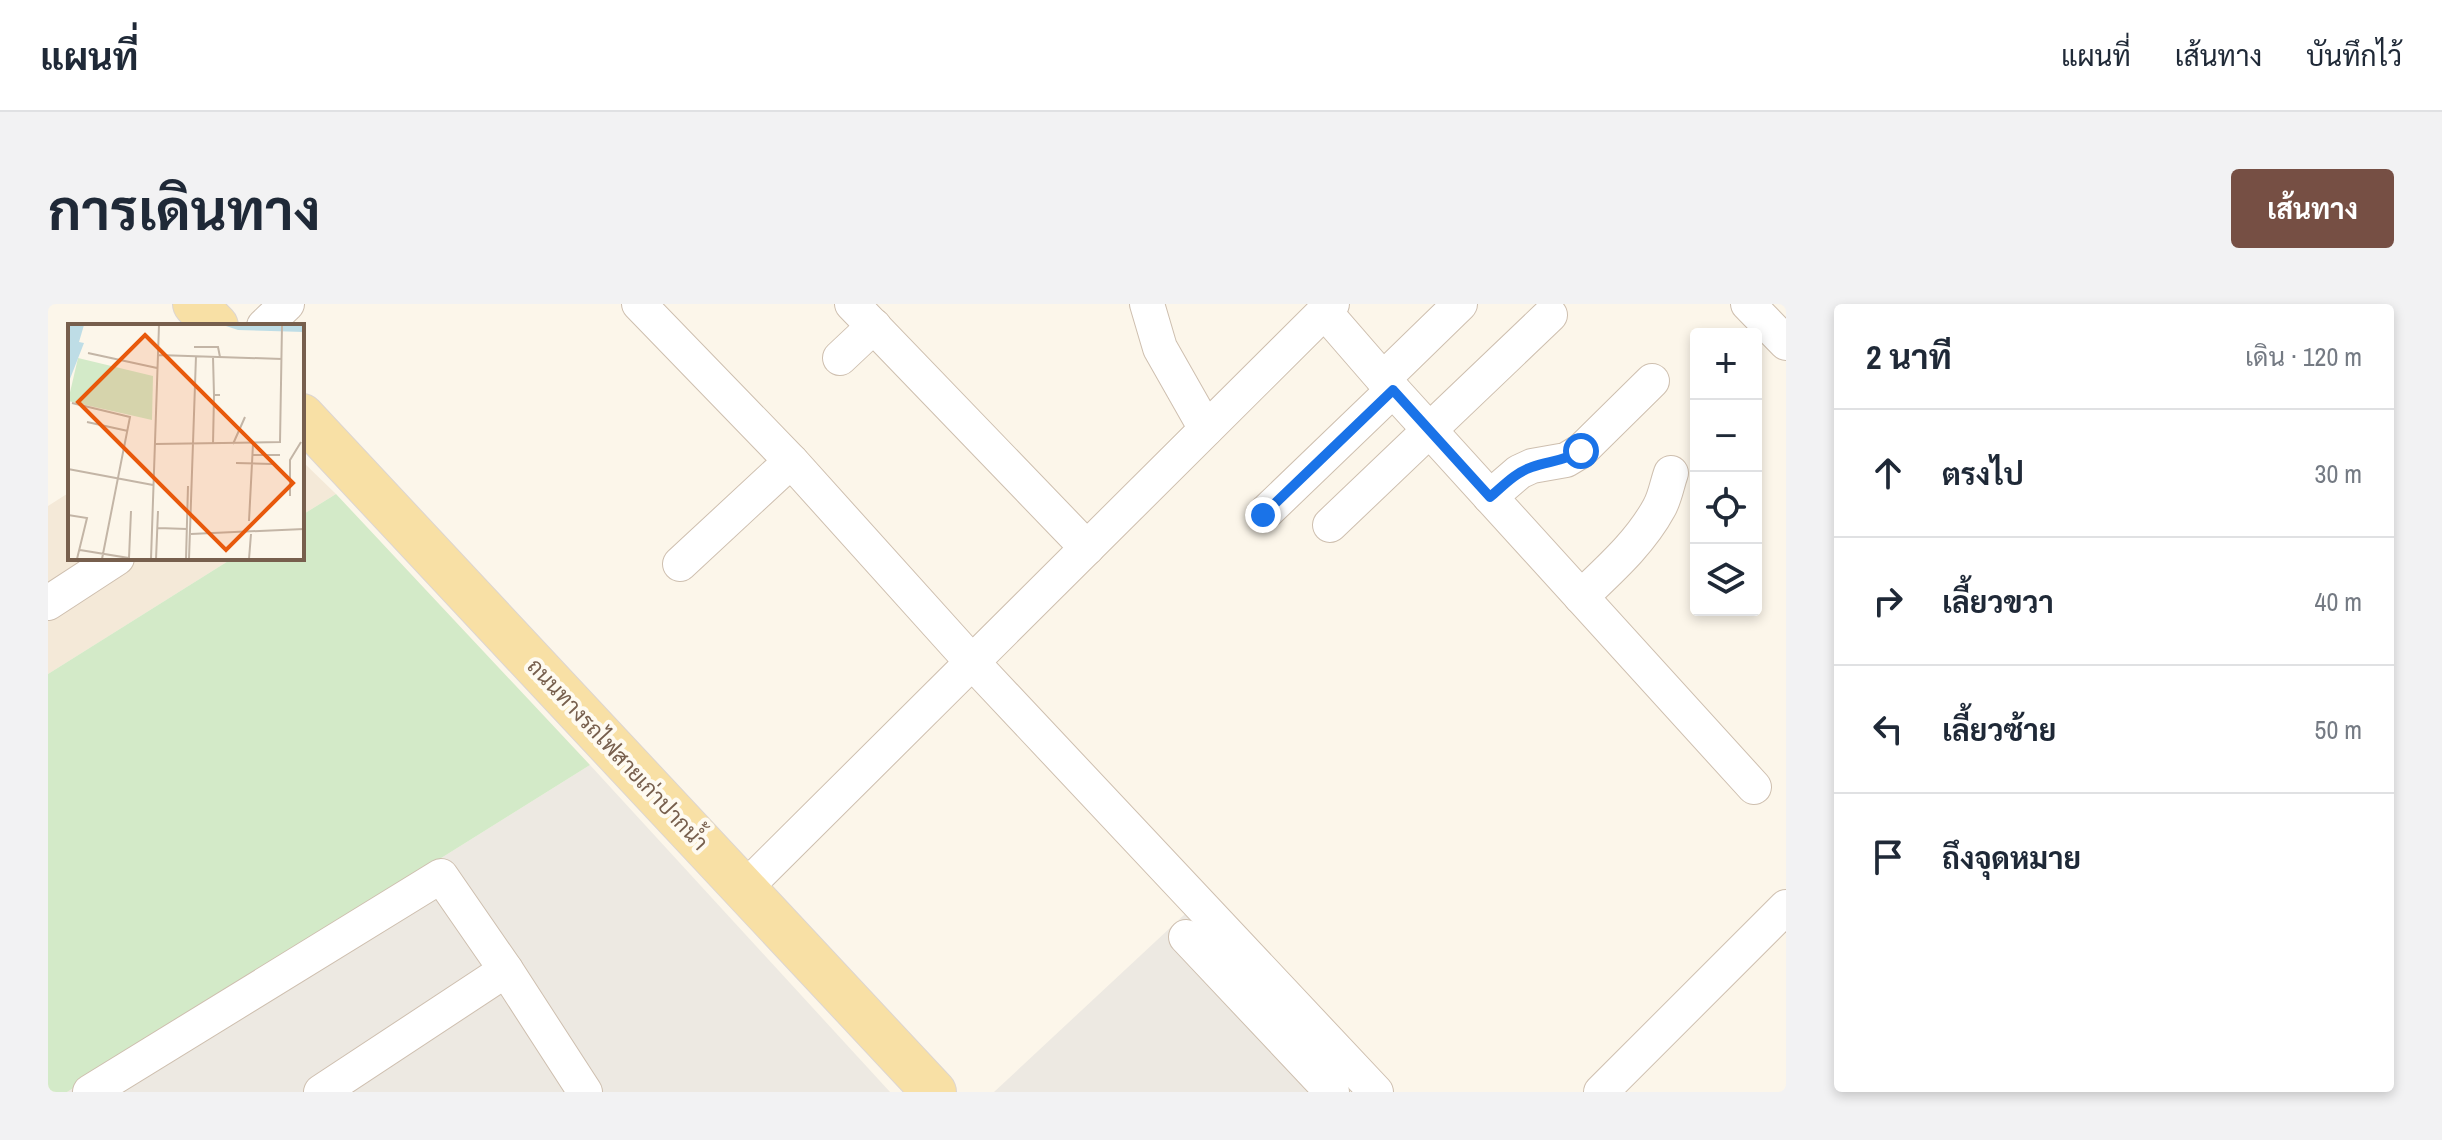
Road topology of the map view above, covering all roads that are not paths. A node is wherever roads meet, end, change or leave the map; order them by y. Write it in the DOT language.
graph roads {
  1 [pos="195,304"];
  2 [pos="287,304"];
  3 [pos="639,304"];
  4 [pos="1147,304"];
  5 [pos="1460,304"];
  6 [pos="1748,304"];
  7 [pos="1328,308"];
  8 [pos="863,315"];
  9 [pos="1550,315"];
  10 [pos="214,324"];
  11 [pos="266,324"];
  12 [pos="1786,343"];
  13 [pos="840,358"];
  14 [pos="1652,381"];
  15 [pos="1388,385"];
  16 [pos="306,428"];
  17 [pos="1206,429"];
  18 [pos="1428,429"];
  19 [pos="791,461"];
  20 [pos="1671,473"];
  21 [pos="1490,497"];
  22 [pos="1263,515"];
  23 [pos="1330,525"];
  24 [pos="1087,548"];
  25 [pos="114,560"];
  26 [pos="680,564"];
  27 [pos="1581,597"];
  28 [pos="48,603"];
  29 [pos="972,662"];
  30 [pos="1754,787"];
  31 [pos="744,889"];
  32 [pos="1786,907"];
  33 [pos="1186,937"];
  34 [pos="506,970"];
  35 [pos="90,1092"];
  36 [pos="321,1092"];
  37 [pos="585,1092"];
  38 [pos="934,1092"];
  39 [pos="1332,1092"];
  40 [pos="1376,1092"];
  41 [pos="1601,1092"];
  1 -- 10 [label="main road"];
  2 -- 11 [label="street"];
  3 -- 19 [label="street"];
  4 -- 17 [label="street"];
  5 -- 15 [label="street"];
  6 -- 12 [label="street"];
  7 -- 15 [label="street"];
  7 -- 17 [label="street"];
  8 -- 13 [label="street"];
  8 -- 24 [label="street"];
  9 -- 18 [label="street"];
  14 -- 21 [label="street"];
  15 -- 18 [label="street"];
  15 -- 22 [label="street"];
  16 -- 31 [label="main road, ถนนทางรถไฟสายเก่าปากน้ำ"];
  17 -- 24 [label="street"];
  18 -- 21 [label="street"];
  18 -- 23 [label="street"];
  19 -- 26 [label="street"];
  19 -- 29 [label="street"];
  20 -- 27 [label="street"];
  21 -- 27 [label="street"];
  24 -- 29 [label="street"];
  25 -- 28 [label="street"];
  27 -- 30 [label="street"];
  29 -- 31 [label="street"];
  29 -- 40 [label="street"];
  31 -- 38 [label="main road, ถนนทางรถไฟสายเก่าปากน้ำ"];
  32 -- 41 [label="street"];
  33 -- 39 [label="street"];
  34 -- 35 [label="street"];
  34 -- 36 [label="street"];
  34 -- 37 [label="street"];
}
